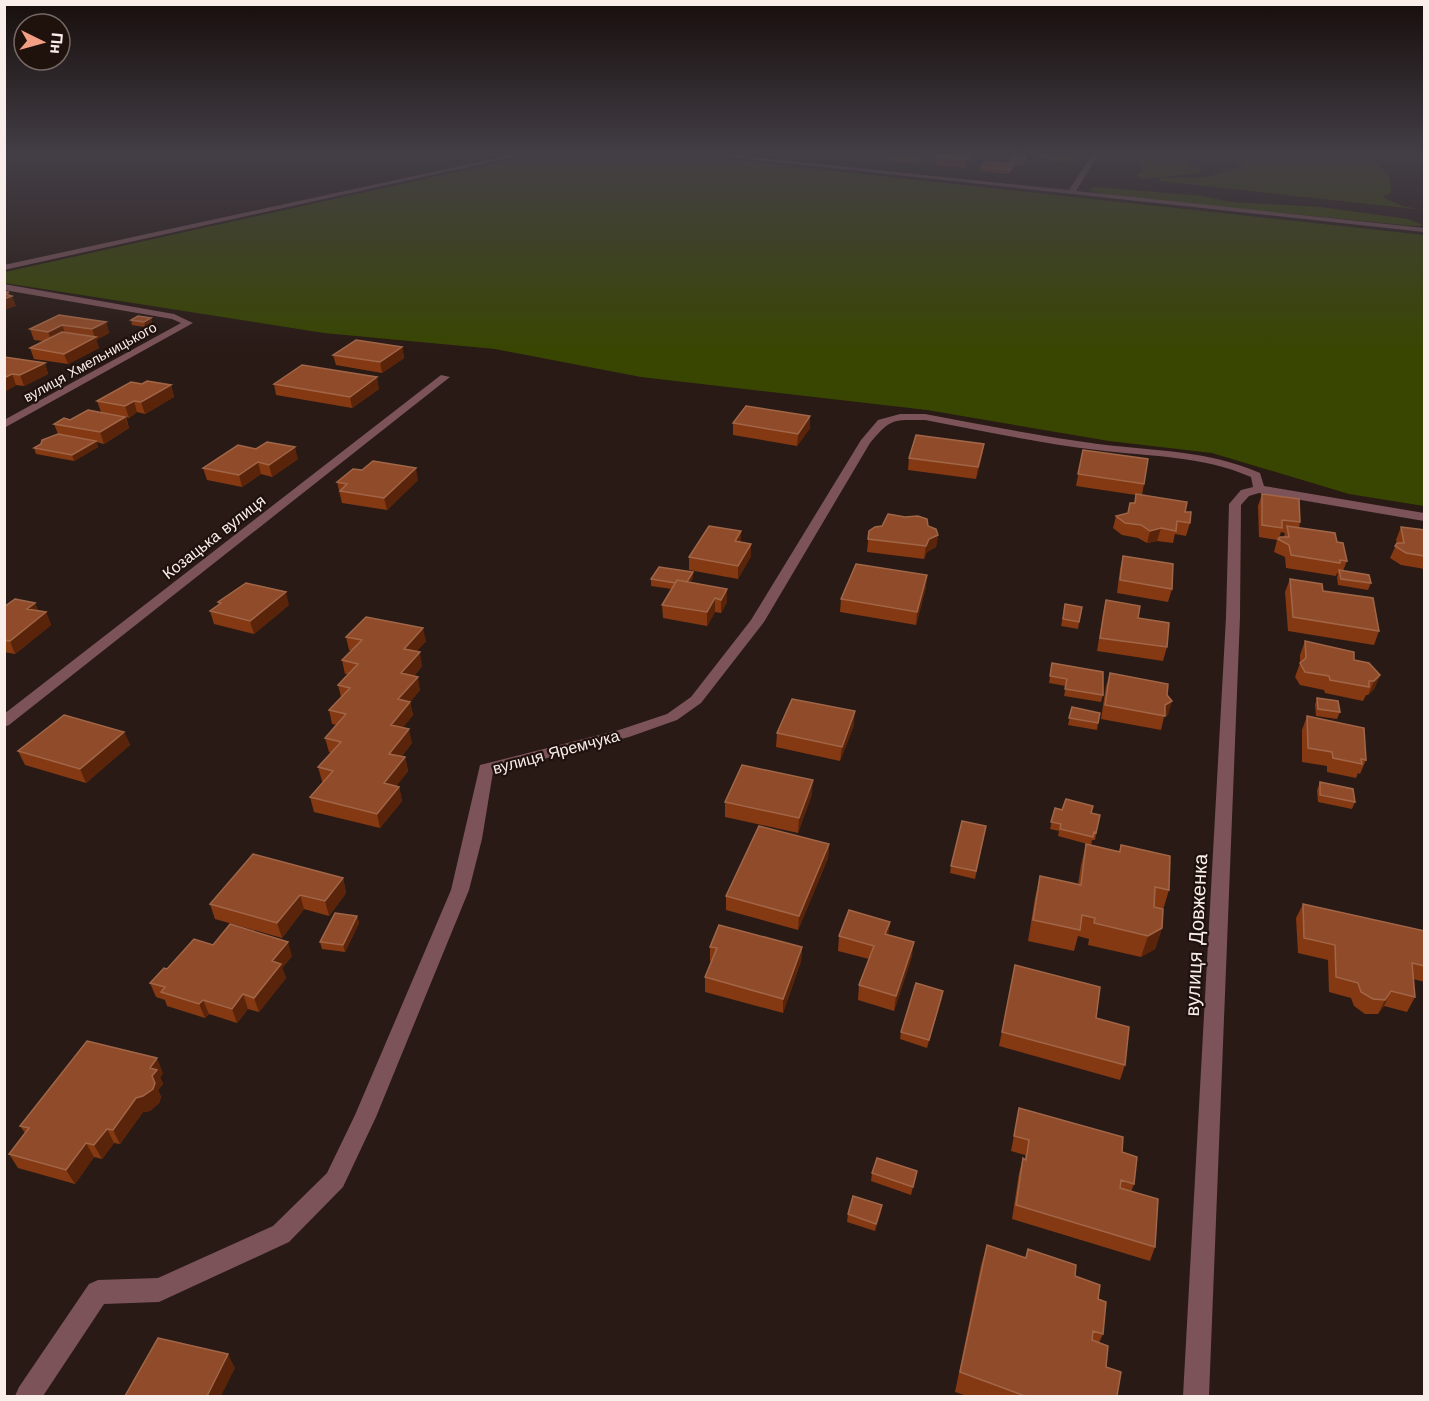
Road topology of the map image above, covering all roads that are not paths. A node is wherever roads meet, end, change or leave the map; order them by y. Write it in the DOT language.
graph roads {
  1 [pos="230,218"];
  2 [pos="1314,218"];
  3 [pos="1425,230"];
  4 [pos="4,268"];
  5 [pos="4,287"];
  6 [pos="445,377"];
  7 [pos="4,425"];
  8 [pos="1259,489"];
  9 [pos="1425,517"];
  10 [pos="4,722"];
  11 [pos="28,1396"];
  12 [pos="1196,1396"];
  1 -- 4 [label="street"];
  2 -- 3 [label="street"];
  5 -- 7 [label="street, вулиця Хмельницького"];
  6 -- 10 [label="street, Козацька вулиця"];
  8 -- 9 [label="street"];
  8 -- 11 [label="street, вулиця Яремчука"];
  8 -- 12 [label="street, вулиця Довженка"];
}
